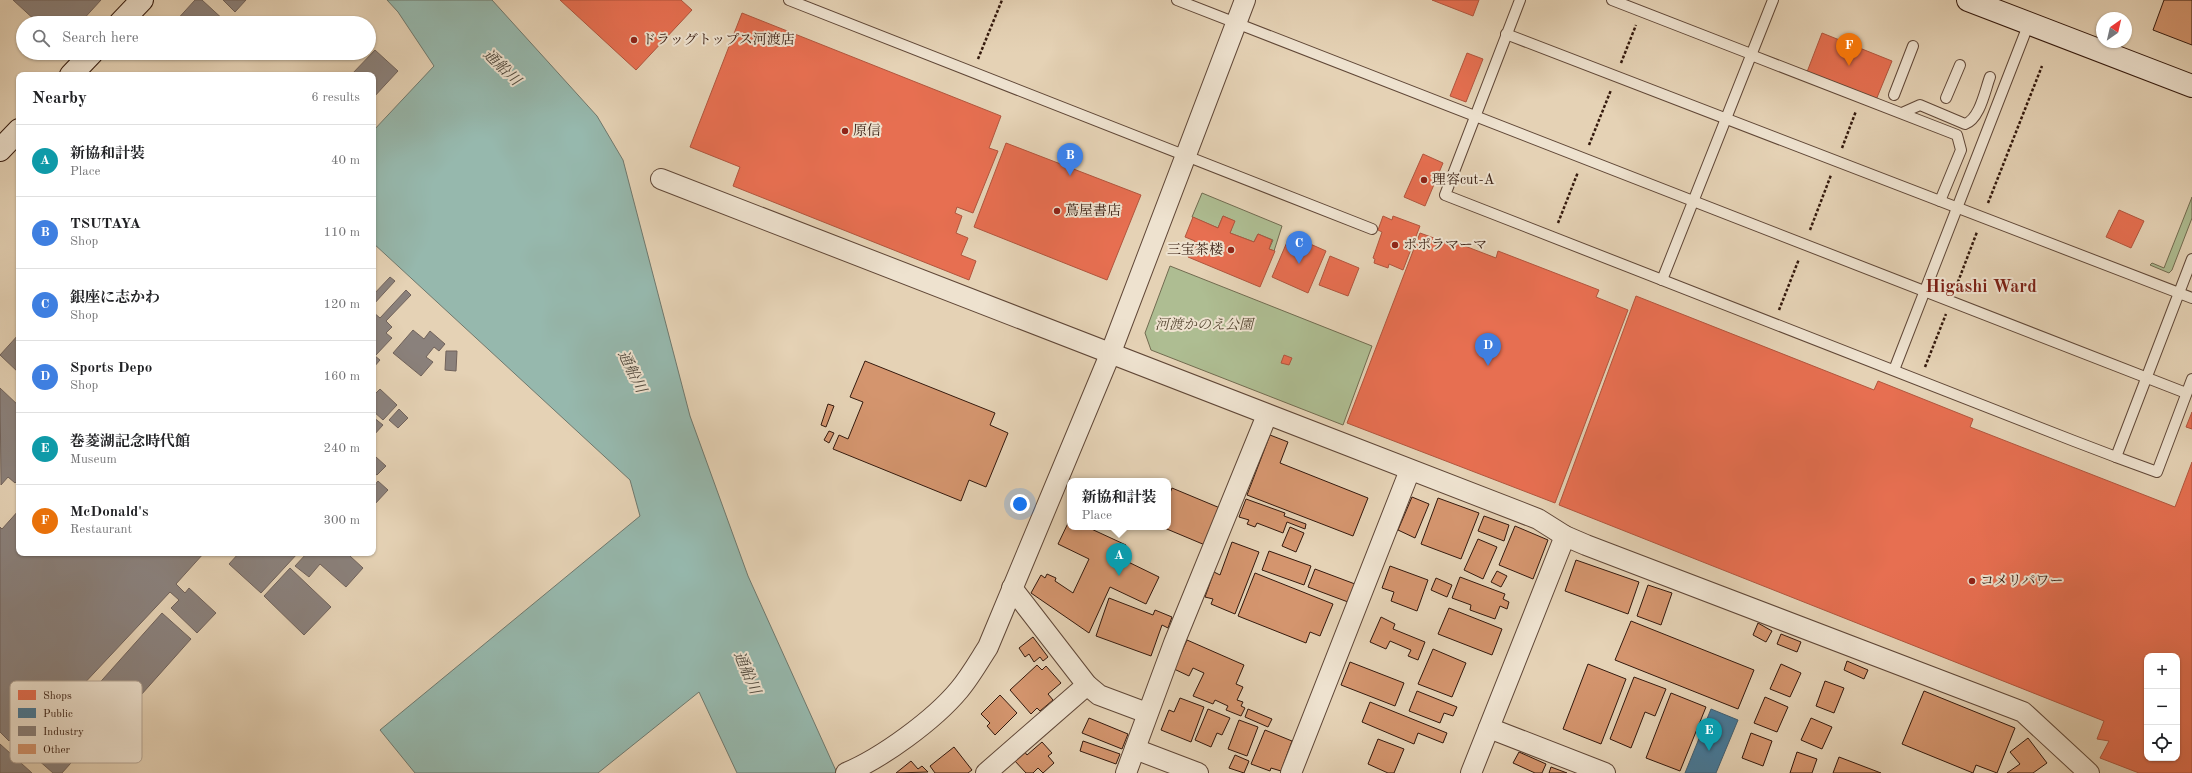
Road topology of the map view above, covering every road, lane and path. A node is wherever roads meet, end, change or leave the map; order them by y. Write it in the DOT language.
graph roads {
  1 [pos="142,0"];
  2 [pos="789,0"];
  3 [pos="1002,0"];
  4 [pos="1177,0"];
  5 [pos="1245,0"];
  6 [pos="1520,0"];
  7 [pos="1612,0"];
  8 [pos="1773,0"];
  9 [pos="1968,0"];
  10 [pos="1641,11"];
  11 [pos="127,16"];
  12 [pos="1237,22"];
  13 [pos="2029,24"];
  14 [pos="1506,34"];
  15 [pos="1913,46"];
  16 [pos="1751,54"];
  17 [pos="85,60"];
  18 [pos="1960,65"];
  19 [pos="74,72"];
  20 [pos="973,72"];
  21 [pos="1616,76"];
  22 [pos="1990,77"];
  23 [pos="2192,86"];
  24 [pos="1894,95"];
  25 [pos="1946,98"];
  26 [pos="1859,104"];
  27 [pos="1902,113"];
  28 [pos="1475,116"];
  29 [pos="1726,119"];
  30 [pos="16,133"];
  31 [pos="0,150"];
  32 [pos="1186,156"];
  33 [pos="1584,158"];
  34 [pos="1836,162"];
  35 [pos="661,179"];
  36 [pos="1694,200"];
  37 [pos="1940,201"];
  38 [pos="1957,208"];
  39 [pos="1372,229"];
  40 [pos="1552,237"];
  41 [pos="1804,244"];
  42 [pos="2192,259"];
  43 [pos="1662,280"];
  44 [pos="1925,291"];
  45 [pos="2178,293"];
  46 [pos="2192,298"];
  47 [pos="1774,324"];
  48 [pos="1111,352"];
  49 [pos="1894,370"];
  50 [pos="2146,377"];
  51 [pos="2192,379"];
  52 [pos="2186,393"];
  53 [pos="1267,414"];
  54 [pos="2116,457"];
  55 [pos="1410,470"];
  56 [pos="1564,536"];
  57 [pos="1012,588"];
  58 [pos="1087,685"];
  59 [pos="1148,713"];
  60 [pos="1489,728"];
  61 [pos="1135,749"];
  62 [pos="849,772"];
  63 [pos="986,773"];
  64 [pos="1126,773"];
  65 [pos="1198,773"];
  66 [pos="1291,773"];
  67 [pos="1471,773"];
  68 [pos="1605,773"];
  69 [pos="2089,773"];
  1 -- 11 [label="street"];
  2 -- 20 [label="lane"];
  3 -- 20 [label="path"];
  4 -- 12 [label="lane"];
  5 -- 12 [label="street"];
  6 -- 14 [label="lane"];
  7 -- 10 [label="lane"];
  8 -- 16 [label="lane"];
  9 -- 13 [label="street"];
  10 -- 16 [label="lane"];
  10 -- 21 [label="path"];
  12 -- 28 [label="lane"];
  12 -- 32 [label="street"];
  13 -- 23 [label="street"];
  13 -- 38 [label="lane"];
  14 -- 21 [label="lane"];
  14 -- 28 [label="lane"];
  15 -- 24 [label="lane"];
  16 -- 27 [label="lane"];
  16 -- 29 [label="lane"];
  17 -- 19 [label="street"];
  18 -- 25 [label="lane"];
  20 -- 32 [label="lane"];
  21 -- 29 [label="lane"];
  21 -- 33 [label="path"];
  22 -- 27 [label="lane"];
  26 -- 34 [label="path"];
  27 -- 37 [label="lane"];
  28 -- 33 [label="lane"];
  28 -- 40 [label="lane"];
  29 -- 34 [label="lane"];
  29 -- 36 [label="lane"];
  30 -- 31 [label="street"];
  32 -- 39 [label="lane"];
  32 -- 48 [label="street"];
  33 -- 36 [label="lane"];
  33 -- 40 [label="path"];
  34 -- 37 [label="lane"];
  34 -- 41 [label="path"];
  35 -- 48 [label="street"];
  36 -- 41 [label="lane"];
  36 -- 43 [label="lane"];
  37 -- 38 [label="lane"];
  38 -- 44 [label="lane"];
  38 -- 45 [label="lane"];
  40 -- 43 [label="lane"];
  41 -- 44 [label="lane"];
  41 -- 47 [label="path"];
  42 -- 45 [label="lane"];
  43 -- 47 [label="lane"];
  44 -- 49 [label="lane"];
  44 -- 50 [label="lane"];
  45 -- 46 [label="lane"];
  45 -- 50 [label="lane"];
  47 -- 49 [label="lane"];
  48 -- 53 [label="street"];
  48 -- 57 [label="street"];
  49 -- 54 [label="lane"];
  50 -- 52 [label="lane"];
  50 -- 54 [label="lane"];
  51 -- 52 [label="lane"];
  52 -- 54 [label="lane"];
  53 -- 55 [label="street"];
  53 -- 59 [label="street"];
  55 -- 56 [label="street"];
  55 -- 66 [label="street"];
  56 -- 60 [label="street"];
  56 -- 69 [label="street"];
  57 -- 58 [label="street"];
  57 -- 62 [label="street"];
  58 -- 59 [label="street"];
  58 -- 63 [label="street"];
  59 -- 61 [label="street"];
  60 -- 67 [label="street"];
  60 -- 68 [label="street"];
  61 -- 64 [label="street"];
  61 -- 65 [label="street"];
}
